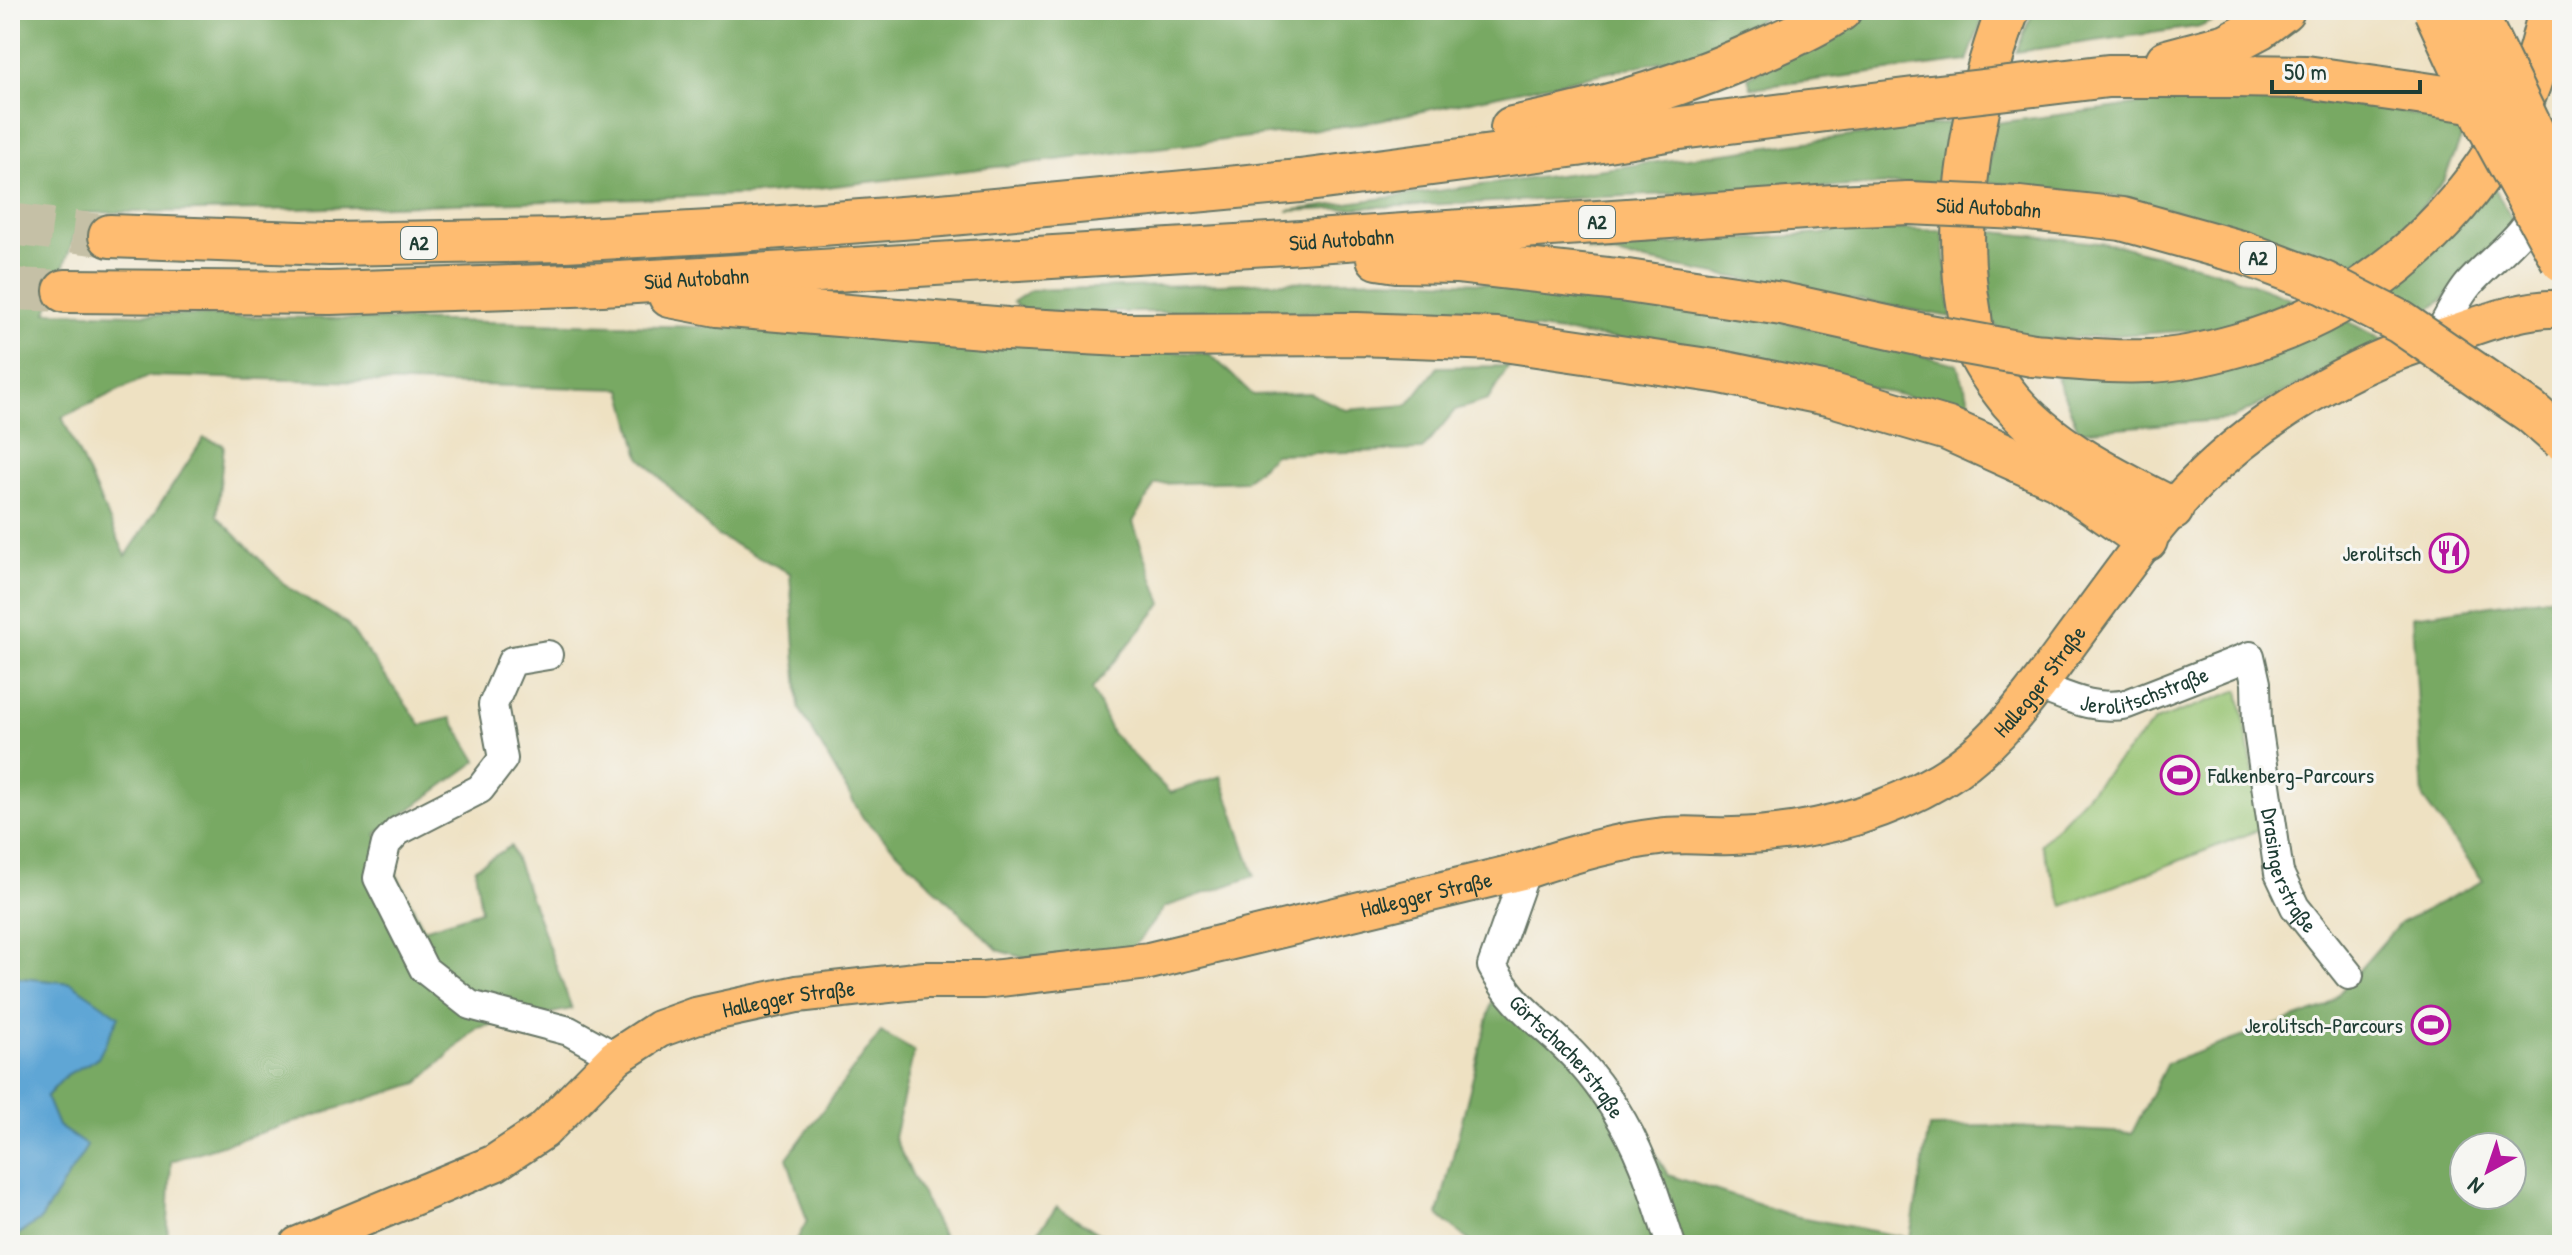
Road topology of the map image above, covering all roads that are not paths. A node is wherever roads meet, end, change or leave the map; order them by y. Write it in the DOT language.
graph roads {
  1 [pos="1840,10"];
  2 [pos="2008,10"];
  3 [pos="2283,10"];
  4 [pos="2435,10"];
  5 [pos="2474,10"];
  6 [pos="2550,10"];
  7 [pos="2108,76"];
  8 [pos="2562,130"];
  9 [pos="2562,154"];
  10 [pos="1300,181"];
  11 [pos="2562,186"];
  12 [pos="110,236"];
  13 [pos="1286,243"];
  14 [pos="2562,260"];
  15 [pos="602,284"];
  16 [pos="65,291"];
  17 [pos="2562,309"];
  18 [pos="2436,338"];
  19 [pos="2562,439"];
  20 [pos="2159,525"];
  21 [pos="548,655"];
  22 [pos="2250,656"];
  23 [pos="2038,686"];
  24 [pos="1526,870"];
  25 [pos="2349,975"];
  26 [pos="616,1057"];
  27 [pos="298,1245"];
  28 [pos="1671,1245"];
  1 -- 10 [label="highway"];
  2 -- 20 [label="highway"];
  3 -- 7 [label="highway"];
  4 -- 14 [label="highway, bridge"];
  5 -- 11 [label="highway, bridge"];
  6 -- 13 [label="highway, bridge"];
  7 -- 8 [label="highway, Süd Autobahn / A2, bridge"];
  7 -- 10 [label="highway, Süd Autobahn / A2, bridge"];
  9 -- 18 [label="street"];
  10 -- 12 [label="highway, Süd Autobahn / A2"];
  13 -- 15 [label="highway, Süd Autobahn / A2"];
  13 -- 19 [label="highway, Süd Autobahn / A2, bridge"];
  15 -- 16 [label="highway, Süd Autobahn / A2"];
  15 -- 20 [label="highway"];
  17 -- 18 [label="main road, Hallegger Straße"];
  18 -- 20 [label="main road, Hallegger Straße"];
  20 -- 23 [label="main road, Hallegger Straße"];
  21 -- 26 [label="street"];
  22 -- 23 [label="street, Jerolitschstraße"];
  22 -- 25 [label="street, Drasingerstraße"];
  23 -- 24 [label="main road, Hallegger Straße"];
  24 -- 26 [label="main road, Hallegger Straße"];
  24 -- 28 [label="street, Görtschacherstraße"];
  26 -- 27 [label="main road, Hallegger Straße"];
}
